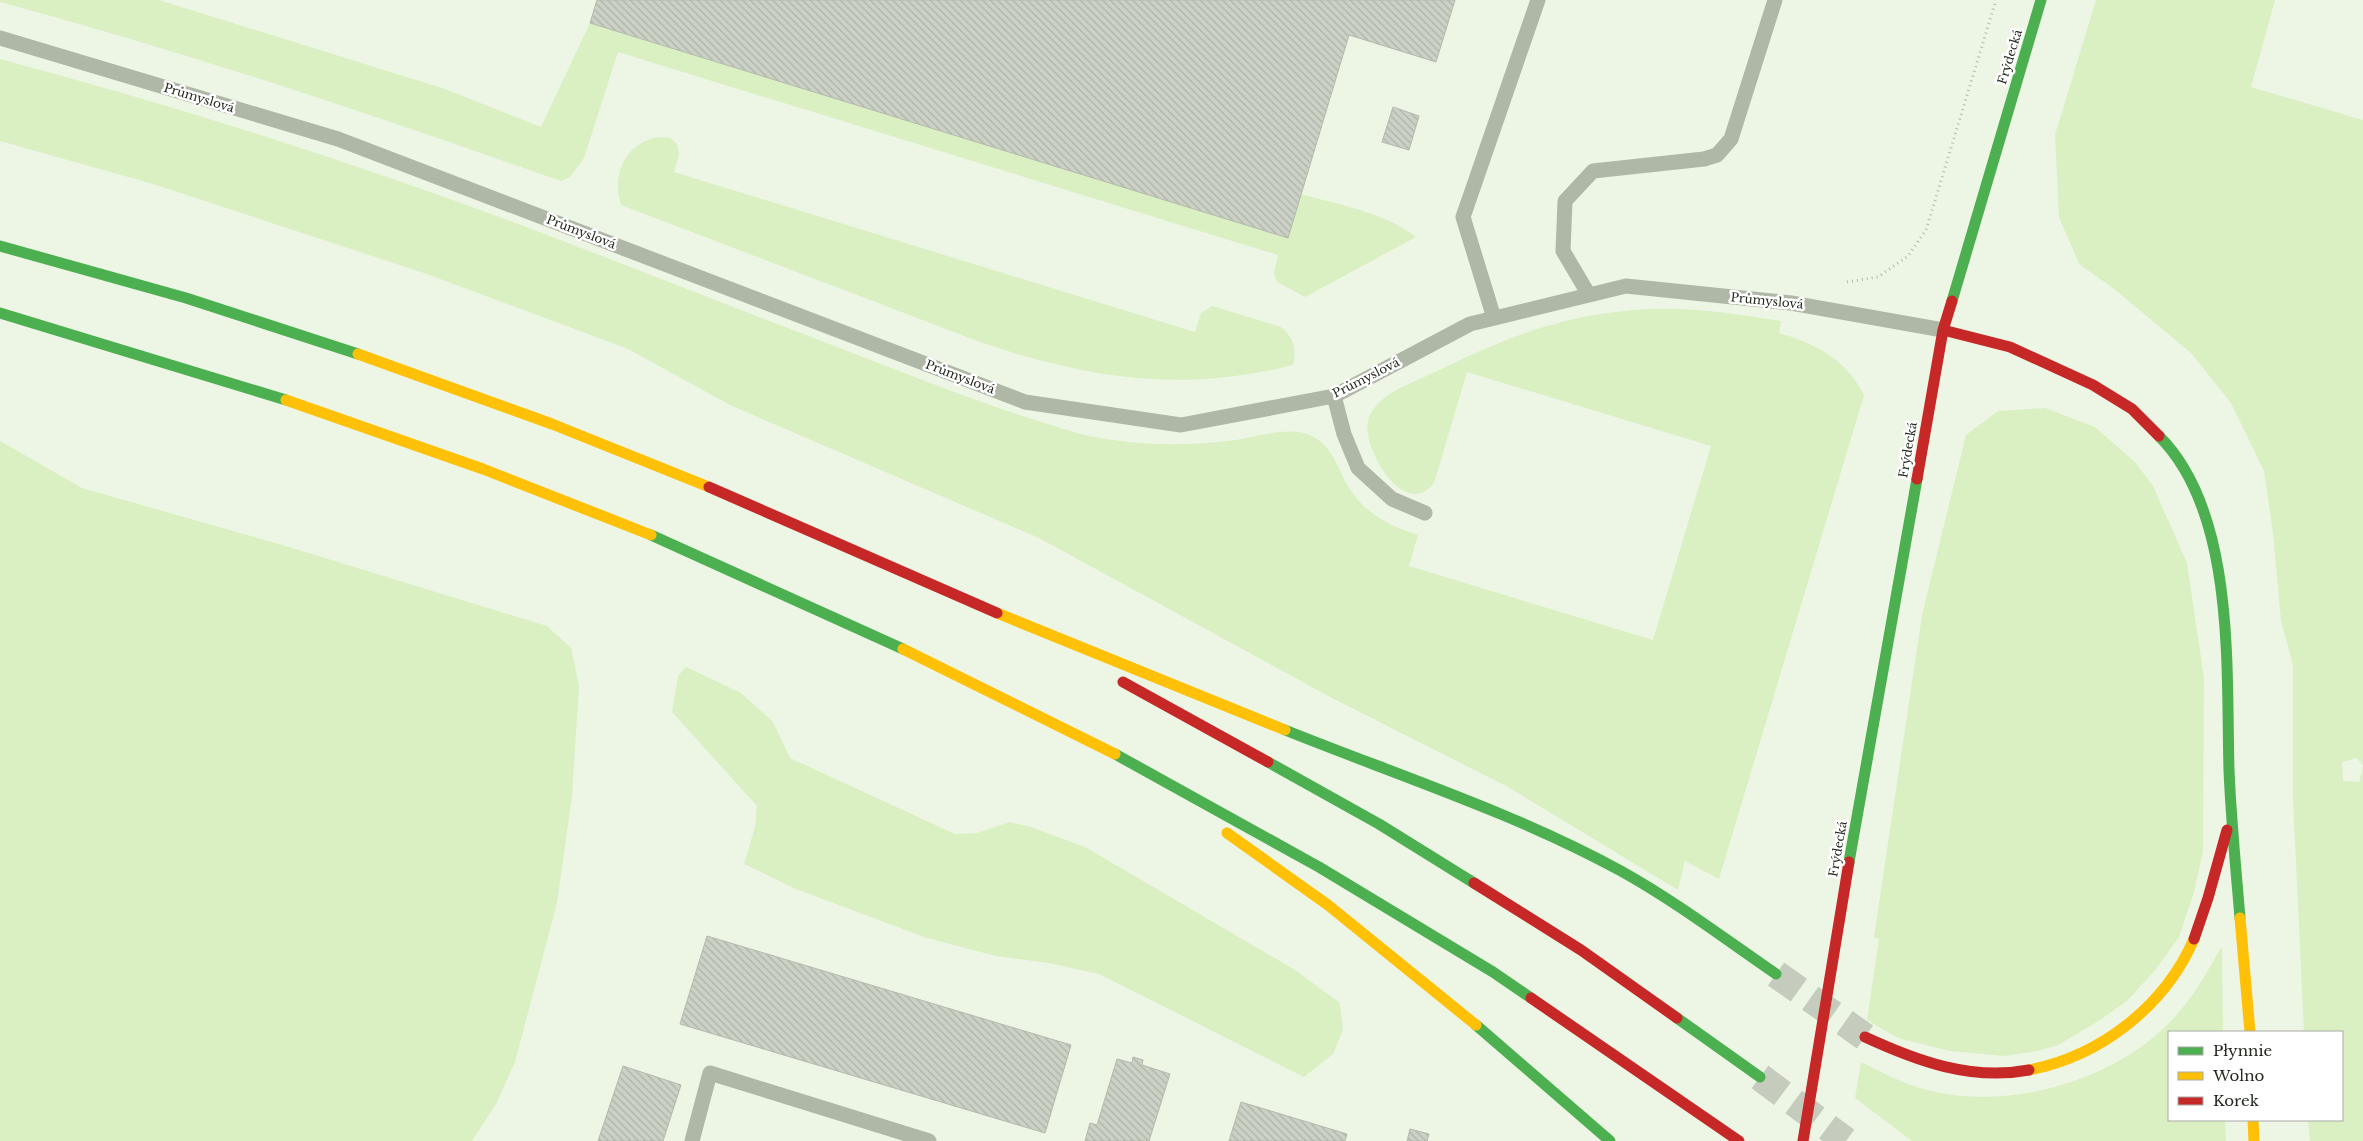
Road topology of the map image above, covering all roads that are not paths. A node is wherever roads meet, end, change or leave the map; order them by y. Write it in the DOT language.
graph roads {
  1 [pos="1538,0"];
  2 [pos="1775,0"];
  3 [pos="2041,0"];
  4 [pos="0,38"];
  5 [pos="0,246"];
  6 [pos="1589,295"];
  7 [pos="0,313"];
  8 [pos="1494,318"];
  9 [pos="1943,330"];
  10 [pos="1334,396"];
  11 [pos="1425,513"];
  12 [pos="955,596"];
  13 [pos="1075,658"];
  14 [pos="1110,675"];
  15 [pos="1120,756"];
  16 [pos="2231,817"];
  17 [pos="1776,974"];
  18 [pos="2250,1031"];
  19 [pos="1864,1037"];
  20 [pos="1760,1077"];
  21 [pos="2253,1121"];
  22 [pos="692,1141"];
  23 [pos="929,1141"];
  24 [pos="1610,1141"];
  25 [pos="1739,1141"];
  26 [pos="1803,1141"];
  27 [pos="2254,1141"];
  1 -- 8 [label="lane"];
  2 -- 6 [label="lane"];
  3 -- 9 [label="main road, Frýdecká"];
  4 -- 10 [label="lane, Průmyslová"];
  5 -- 12 [label="main road"];
  6 -- 8 [label="lane, Průmyslová"];
  6 -- 9 [label="lane, Průmyslová"];
  7 -- 15 [label="main road"];
  8 -- 10 [label="lane, Průmyslová"];
  9 -- 16 [label="main road"];
  9 -- 26 [label="main road, Frýdecká"];
  10 -- 11 [label="lane"];
  12 -- 13 [label="main road"];
  12 -- 17 [label="main road"];
  14 -- 20 [label="main road"];
  15 -- 24 [label="main road"];
  15 -- 25 [label="main road"];
  16 -- 18 [label="main road"];
  16 -- 19 [label="main road"];
  21 -- 27 [label="main road"];
  22 -- 23 [label="lane"];
}
